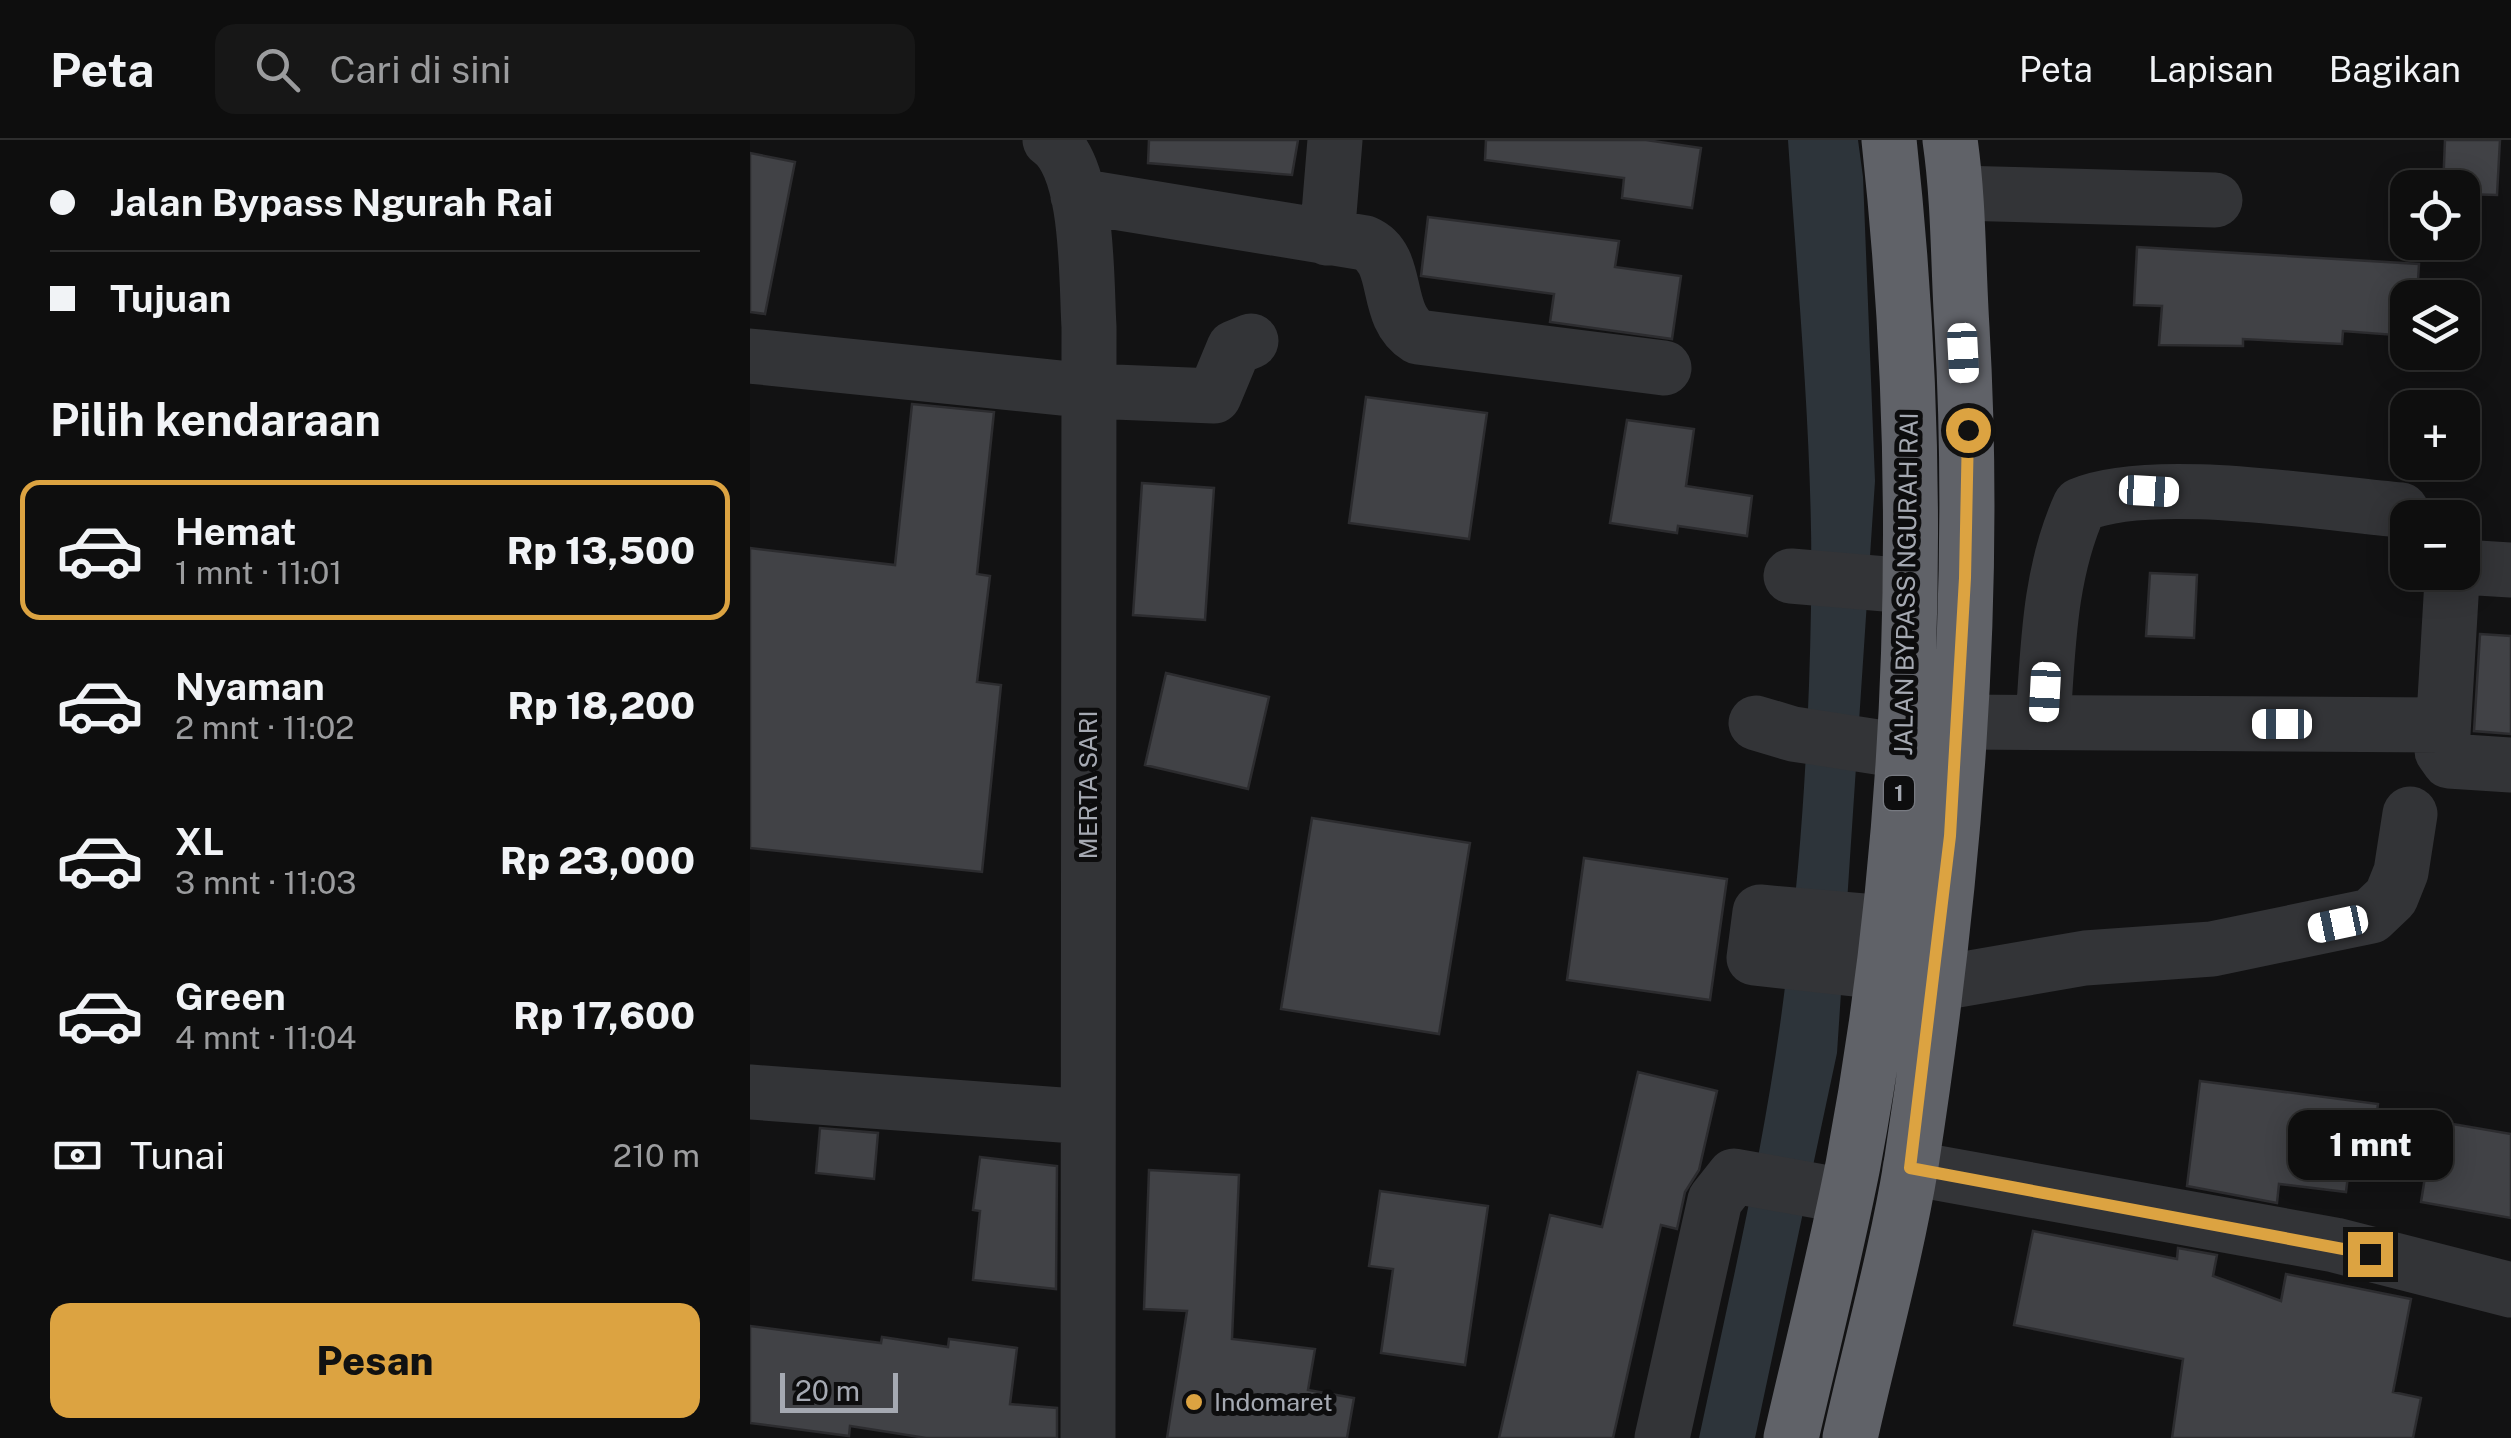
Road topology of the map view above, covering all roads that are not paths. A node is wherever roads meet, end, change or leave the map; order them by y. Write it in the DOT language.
graph roads {
  1 [pos="1335,140"];
  2 [pos="1889,140"];
  3 [pos="1950,140"];
  4 [pos="1067,162"];
  5 [pos="1957,193"];
  6 [pos="2214,200"];
  7 [pos="1326,238"];
  8 [pos="1251,341"];
  9 [pos="750,356"];
  10 [pos="1664,368"];
  11 [pos="1090,391"];
  12 [pos="2390,509"];
  13 [pos="2480,570"];
  14 [pos="2511,570"];
  15 [pos="1799,576"];
  16 [pos="1893,584"];
  17 [pos="2451,590"];
  18 [pos="1959,722"];
  19 [pos="2043,722"];
  20 [pos="2441,725"];
  21 [pos="1774,729"];
  22 [pos="1887,749"];
  23 [pos="2511,766"];
  24 [pos="2410,814"];
  25 [pos="1783,937"];
  26 [pos="1874,946"];
  27 [pos="1935,984"];
  28 [pos="750,1092"];
  29 [pos="1088,1117"];
  30 [pos="1910,1168"];
  31 [pos="1841,1196"];
  32 [pos="2511,1290"];
  33 [pos="1088,1438"];
  34 [pos="1662,1438"];
  35 [pos="1792,1438"];
  36 [pos="1850,1438"];
  1 -- 7 [label="street"];
  2 -- 16 [label="highway, JALAN BYPASS NGURAH RAI / 1"];
  3 -- 5 [label="highway"];
  4 -- 7 [label="street"];
  4 -- 11 [label="street, MERTA SARI"];
  5 -- 6 [label="street"];
  5 -- 18 [label="highway"];
  7 -- 10 [label="street"];
  8 -- 11 [label="street"];
  9 -- 11 [label="street"];
  11 -- 29 [label="street, MERTA SARI"];
  12 -- 19 [label="street"];
  13 -- 14 [label="street"];
  15 -- 16 [label="street"];
  16 -- 22 [label="highway, JALAN BYPASS NGURAH RAI / 1"];
  17 -- 20 [label="street"];
  18 -- 19 [label="street"];
  18 -- 27 [label="highway"];
  19 -- 20 [label="street"];
  20 -- 23 [label="street"];
  21 -- 22 [label="street"];
  22 -- 26 [label="highway, JALAN BYPASS NGURAH RAI / 1"];
  24 -- 27 [label="street"];
  25 -- 26 [label="street"];
  26 -- 31 [label="highway, JALAN BYPASS NGURAH RAI / 1"];
  27 -- 30 [label="highway"];
  28 -- 29 [label="street"];
  29 -- 33 [label="street, MERTA SARI"];
  30 -- 32 [label="street"];
  30 -- 36 [label="highway"];
  31 -- 34 [label="street"];
  31 -- 35 [label="highway, JALAN BYPASS NGURAH RAI / 1"];
}
